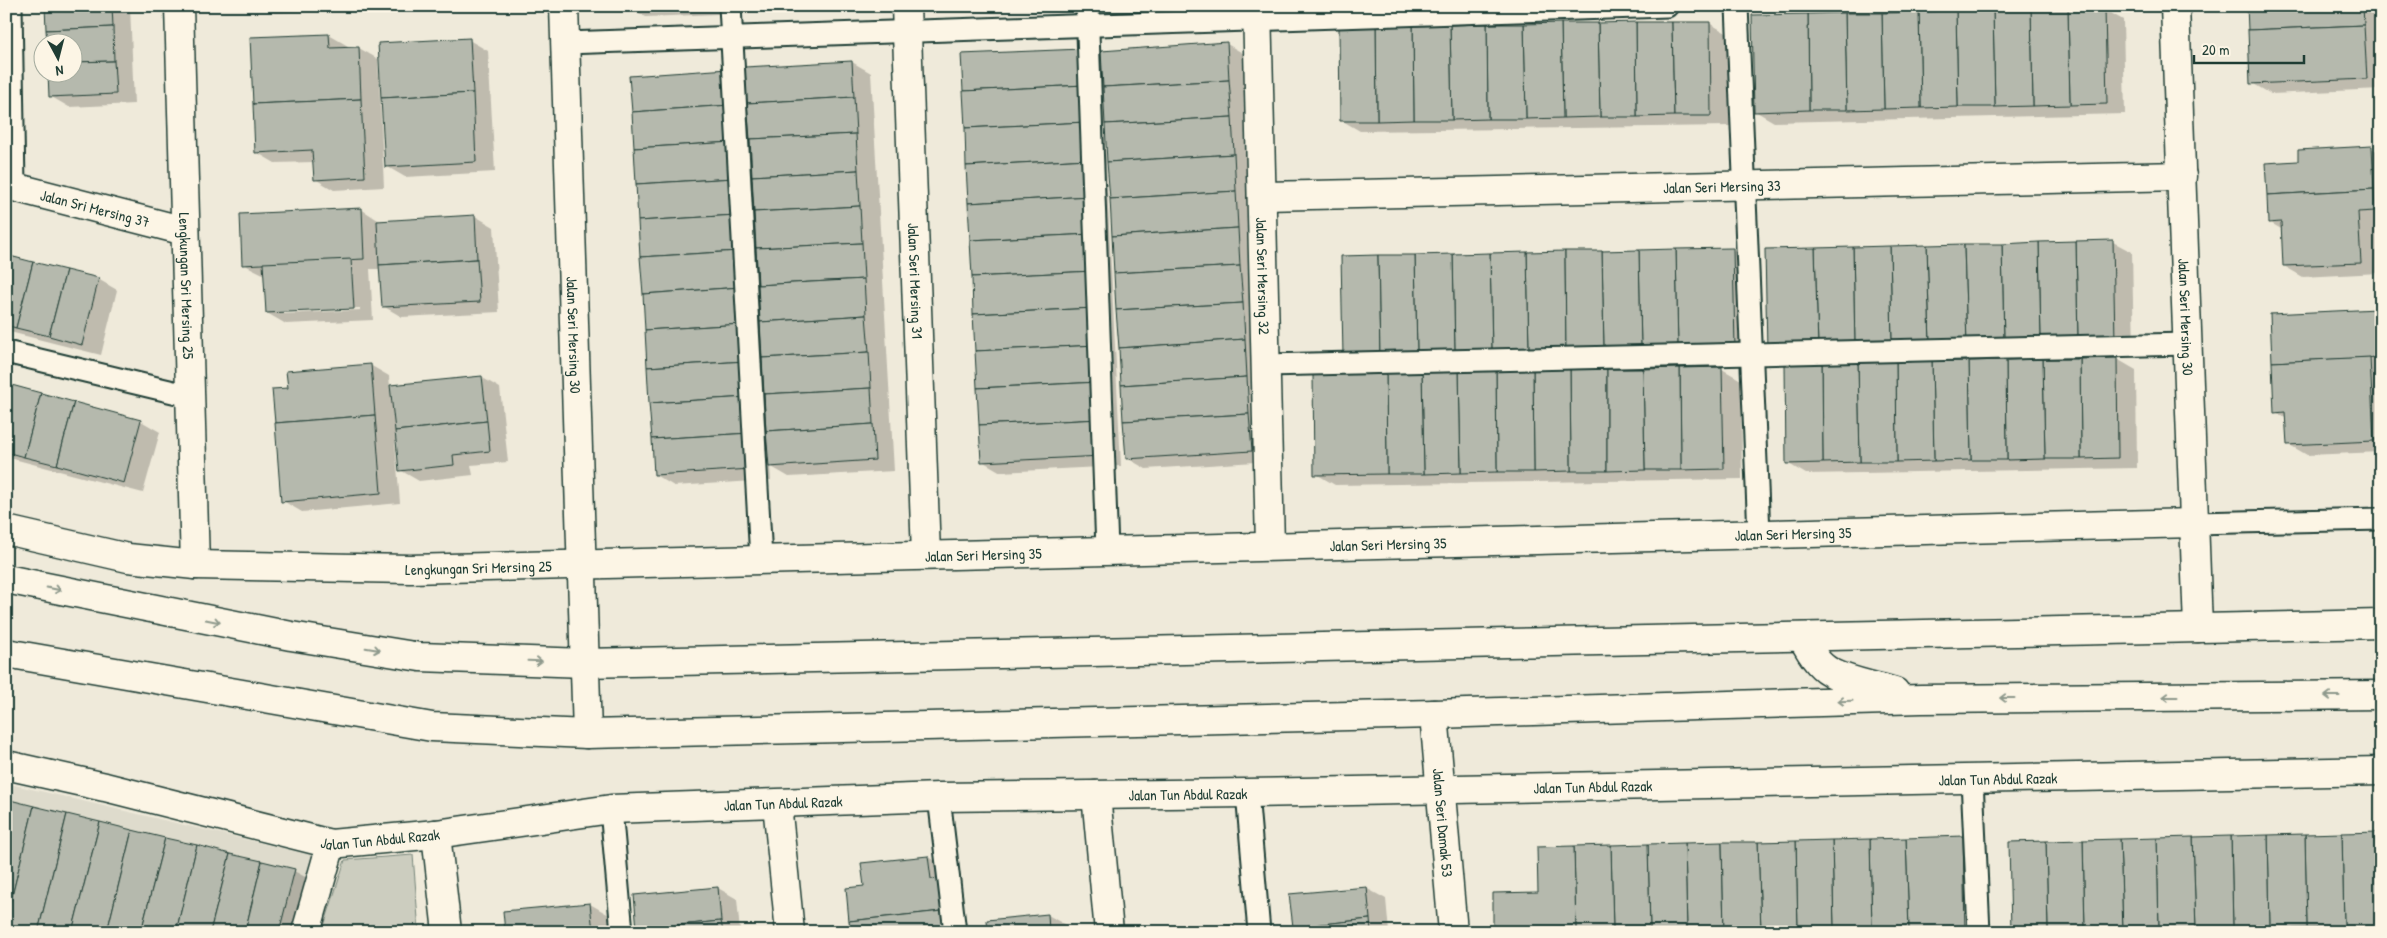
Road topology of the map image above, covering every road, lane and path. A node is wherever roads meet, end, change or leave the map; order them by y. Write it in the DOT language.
graph roads {
  1 [pos="11,6"];
  2 [pos="179,6"];
  3 [pos="564,6"];
  4 [pos="730,6"];
  5 [pos="1667,6"];
  6 [pos="1737,6"];
  7 [pos="2175,6"];
  8 [pos="1258,12"];
  9 [pos="1087,16"];
  10 [pos="906,18"];
  11 [pos="732,37"];
  12 [pos="565,43"];
  13 [pos="2182,176"];
  14 [pos="10,186"];
  15 [pos="1744,186"];
  16 [pos="1262,196"];
  17 [pos="185,231"];
  18 [pos="2188,344"];
  19 [pos="6,352"];
  20 [pos="1751,354"];
  21 [pos="1266,365"];
  22 [pos="190,396"];
  23 [pos="2381,519"];
  24 [pos="2194,523"];
  25 [pos="6,530"];
  26 [pos="1758,534"];
  27 [pos="1270,546"];
  28 [pos="1107,550"];
  29 [pos="926,555"];
  30 [pos="761,559"];
  31 [pos="582,564"];
  32 [pos="195,565"];
  33 [pos="6,579"];
  34 [pos="2381,624"];
  35 [pos="2198,628"];
  36 [pos="1802,637"];
  37 [pos="6,653"];
  38 [pos="585,662"];
  39 [pos="2381,695"];
  40 [pos="1921,699"];
  41 [pos="1434,714"];
  42 [pos="587,734"];
  43 [pos="6,765"];
  44 [pos="2381,771"];
  45 [pos="1972,779"];
  46 [pos="1440,789"];
  47 [pos="1247,793"];
  48 [pos="1096,795"];
  49 [pos="939,797"];
  50 [pos="777,804"];
  51 [pos="611,809"];
  52 [pos="436,834"];
  53 [pos="331,844"];
  54 [pos="306,932"];
  55 [pos="447,932"];
  56 [pos="622,932"];
  57 [pos="790,932"];
  58 [pos="955,932"];
  59 [pos="1108,932"];
  60 [pos="1259,932"];
  61 [pos="1453,932"];
  62 [pos="1978,932"];
  1 -- 14 [label="lane"];
  2 -- 17 [label="street, Lengkungan Sri Mersing 25"];
  3 -- 12 [label="street, Jalan Seri Mersing 30"];
  4 -- 11 [label="lane"];
  5 -- 8 [label="lane"];
  6 -- 15 [label="lane"];
  7 -- 13 [label="street, Jalan Seri Mersing 30"];
  8 -- 9 [label="lane"];
  8 -- 16 [label="street, Jalan Seri Mersing 32"];
  9 -- 10 [label="lane"];
  9 -- 28 [label="lane"];
  10 -- 11 [label="lane"];
  10 -- 29 [label="street, Jalan Seri Mersing 31"];
  11 -- 12 [label="lane"];
  11 -- 30 [label="lane"];
  12 -- 31 [label="street, Jalan Seri Mersing 30"];
  13 -- 15 [label="street, Jalan Seri Mersing 33"];
  13 -- 18 [label="street, Jalan Seri Mersing 30"];
  14 -- 17 [label="street, Jalan Sri Mersing 37"];
  15 -- 16 [label="street, Jalan Seri Mersing 33"];
  15 -- 20 [label="lane"];
  16 -- 21 [label="street, Jalan Seri Mersing 32"];
  17 -- 22 [label="street, Lengkungan Sri Mersing 25"];
  18 -- 20 [label="lane"];
  18 -- 24 [label="street, Jalan Seri Mersing 30"];
  19 -- 22 [label="lane"];
  20 -- 21 [label="lane"];
  20 -- 26 [label="lane"];
  21 -- 27 [label="street, Jalan Seri Mersing 32"];
  22 -- 32 [label="street, Lengkungan Sri Mersing 25"];
  23 -- 24 [label="lane"];
  24 -- 26 [label="street, Jalan Seri Mersing 35"];
  24 -- 35 [label="street, Jalan Seri Mersing 30"];
  25 -- 32 [label="street, Lengkungan Sri Mersing 25"];
  26 -- 27 [label="street, Jalan Seri Mersing 35"];
  27 -- 28 [label="street, Jalan Seri Mersing 35"];
  28 -- 29 [label="street, Jalan Seri Mersing 35"];
  29 -- 30 [label="street, Jalan Seri Mersing 35"];
  30 -- 31 [label="street, Jalan Seri Mersing 35"];
  31 -- 32 [label="street, Lengkungan Sri Mersing 25"];
  31 -- 38 [label="street, Jalan Seri Mersing 30"];
  33 -- 38 [label="street, one-way"];
  34 -- 35 [label="street"];
  35 -- 36 [label="street"];
  36 -- 38 [label="street"];
  36 -- 40 [label="street"];
  37 -- 42 [label="street"];
  38 -- 42 [label="street, Jalan Seri Mersing 30"];
  39 -- 40 [label="street, one-way"];
  40 -- 41 [label="street, one-way"];
  41 -- 42 [label="street"];
  41 -- 46 [label="street, Jalan Seri Damak 53"];
  43 -- 53 [label="street, Jalan Tun Abdul Razak"];
  44 -- 45 [label="street, Jalan Tun Abdul Razak"];
  45 -- 46 [label="street, Jalan Tun Abdul Razak"];
  45 -- 62 [label="lane"];
  46 -- 47 [label="street, Jalan Tun Abdul Razak"];
  46 -- 61 [label="street, Jalan Seri Damak 53"];
  47 -- 48 [label="street, Jalan Tun Abdul Razak"];
  47 -- 60 [label="lane"];
  48 -- 49 [label="street, Jalan Tun Abdul Razak"];
  48 -- 59 [label="street"];
  49 -- 50 [label="street, Jalan Tun Abdul Razak"];
  49 -- 58 [label="lane"];
  50 -- 51 [label="street, Jalan Tun Abdul Razak"];
  50 -- 57 [label="street"];
  51 -- 52 [label="street, Jalan Tun Abdul Razak"];
  51 -- 56 [label="lane"];
  52 -- 53 [label="street, Jalan Tun Abdul Razak"];
  52 -- 55 [label="street"];
  53 -- 54 [label="street"];
}
